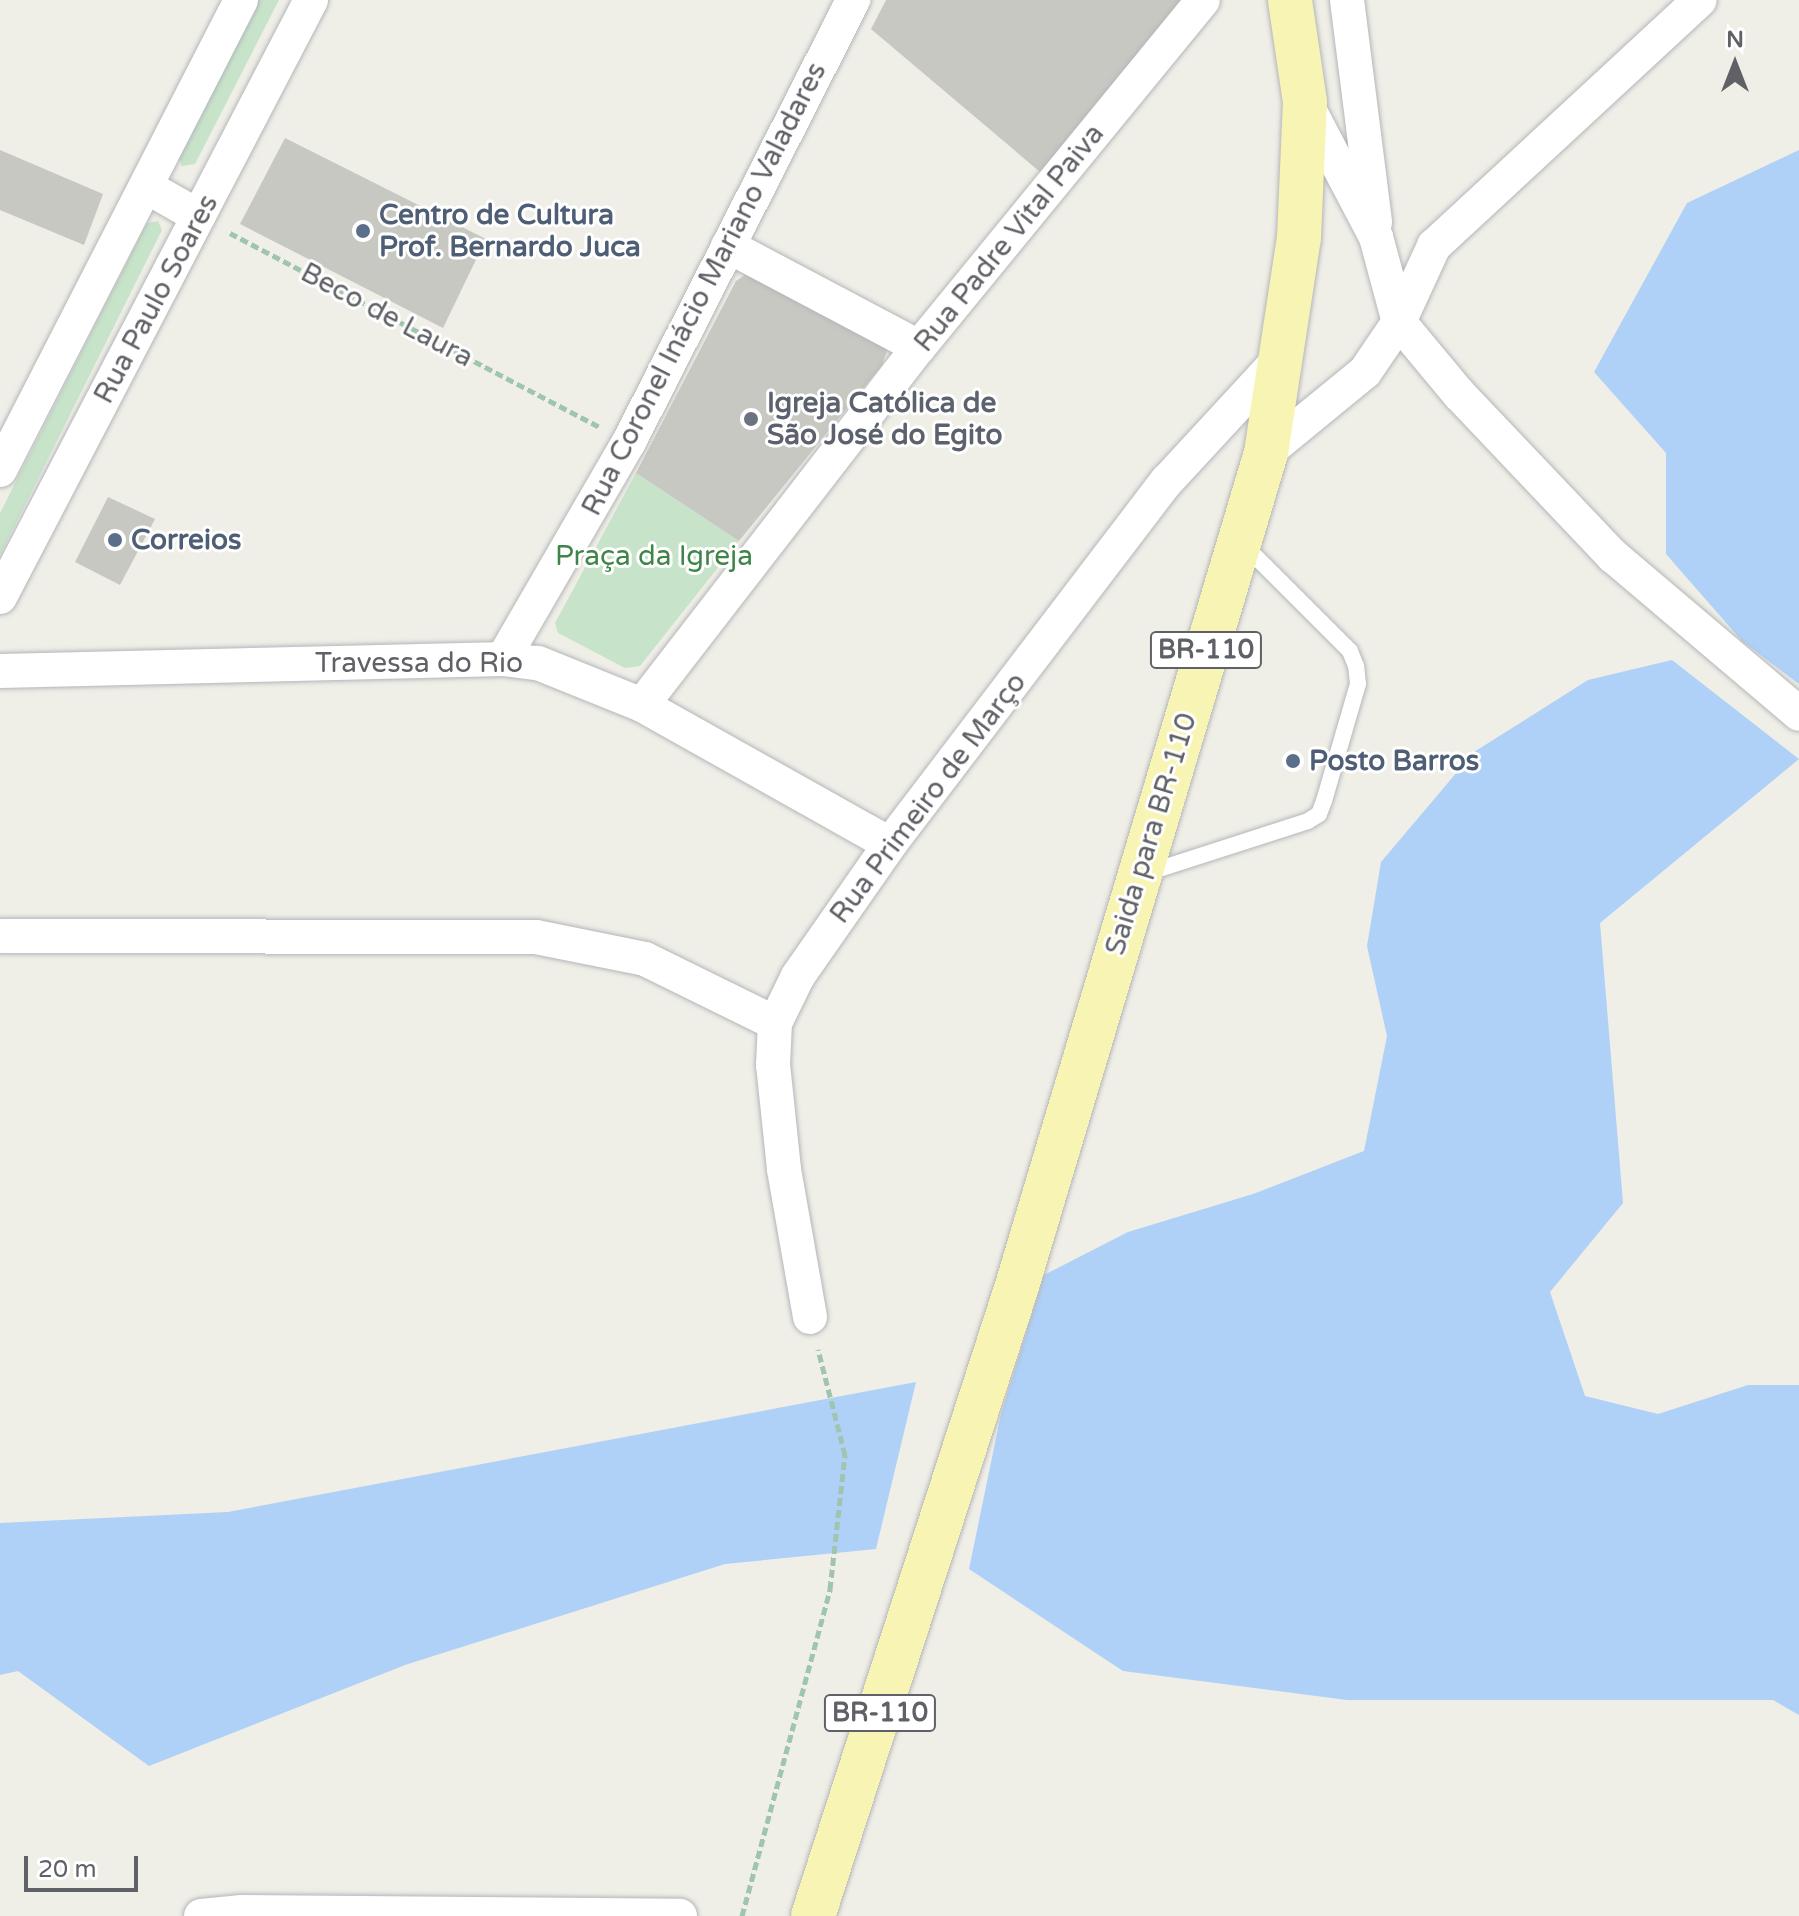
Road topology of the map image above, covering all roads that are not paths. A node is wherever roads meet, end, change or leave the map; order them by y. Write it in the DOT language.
graph roads {
  1 [pos="241,0"];
  2 [pos="311,0"];
  3 [pos="853,0"];
  4 [pos="1203,0"];
  5 [pos="1290,0"];
  6 [pos="1347,0"];
  7 [pos="1700,0"];
  8 [pos="1305,102"];
  9 [pos="147,187"];
  10 [pos="198,216"];
  11 [pos="1376,237"];
  12 [pos="728,246"];
  13 [pos="1399,322"];
  14 [pos="919,347"];
  15 [pos="1284,354"];
  16 [pos="1266,453"];
  17 [pos="0,470"];
  18 [pos="1240,541"];
  19 [pos="0,597"];
  20 [pos="503,659"];
  21 [pos="0,671"];
  22 [pos="642,705"];
  23 [pos="1799,714"];
  24 [pos="890,844"];
  25 [pos="1138,876"];
  26 [pos="0,936"];
  27 [pos="775,1023"];
  28 [pos="810,1317"];
  29 [pos="201,1916"];
  30 [pos="680,1916"];
  31 [pos="813,1916"];
  1 -- 9 [label="street, Rua Paulo Soares"];
  2 -- 10 [label="street, Rua Paulo Soares"];
  3 -- 12 [label="street, Rua Coronel Inácio Mariano Valadares"];
  4 -- 14 [label="street, Rua Padre Vital Paiva"];
  5 -- 8 [label="main road, Saida para BR-110 / BR-110"];
  6 -- 11 [label="street"];
  7 -- 13 [label="street"];
  8 -- 11 [label="street"];
  8 -- 15 [label="main road, Saida para BR-110 / BR-110"];
  9 -- 10 [label="street"];
  9 -- 17 [label="street, Rua Paulo Soares"];
  10 -- 19 [label="street, Rua Paulo Soares"];
  11 -- 13 [label="street"];
  12 -- 14 [label="street"];
  12 -- 20 [label="street, Rua Coronel Inácio Mariano Valadares"];
  13 -- 16 [label="street"];
  13 -- 23 [label="street"];
  14 -- 22 [label="street, Rua Padre Vital Paiva"];
  15 -- 16 [label="main road, Saida para BR-110 / BR-110"];
  15 -- 24 [label="street, Rua Primeiro de Março"];
  16 -- 18 [label="main road, Saida para BR-110 / BR-110"];
  18 -- 25 [label="main road, Saida para BR-110 / BR-110"];
  18 -- 25 [label="lane"];
  20 -- 21 [label="street, Travessa do Rio"];
  20 -- 22 [label="street, Travessa do Rio"];
  22 -- 24 [label="street, Travessa do Rio"];
  24 -- 27 [label="street, Rua Primeiro de Março"];
  25 -- 31 [label="main road, Saida para BR-110 / BR-110"];
  26 -- 27 [label="street"];
  27 -- 28 [label="street, Rua Primeiro de Março"];
  29 -- 30 [label="street"];
}
